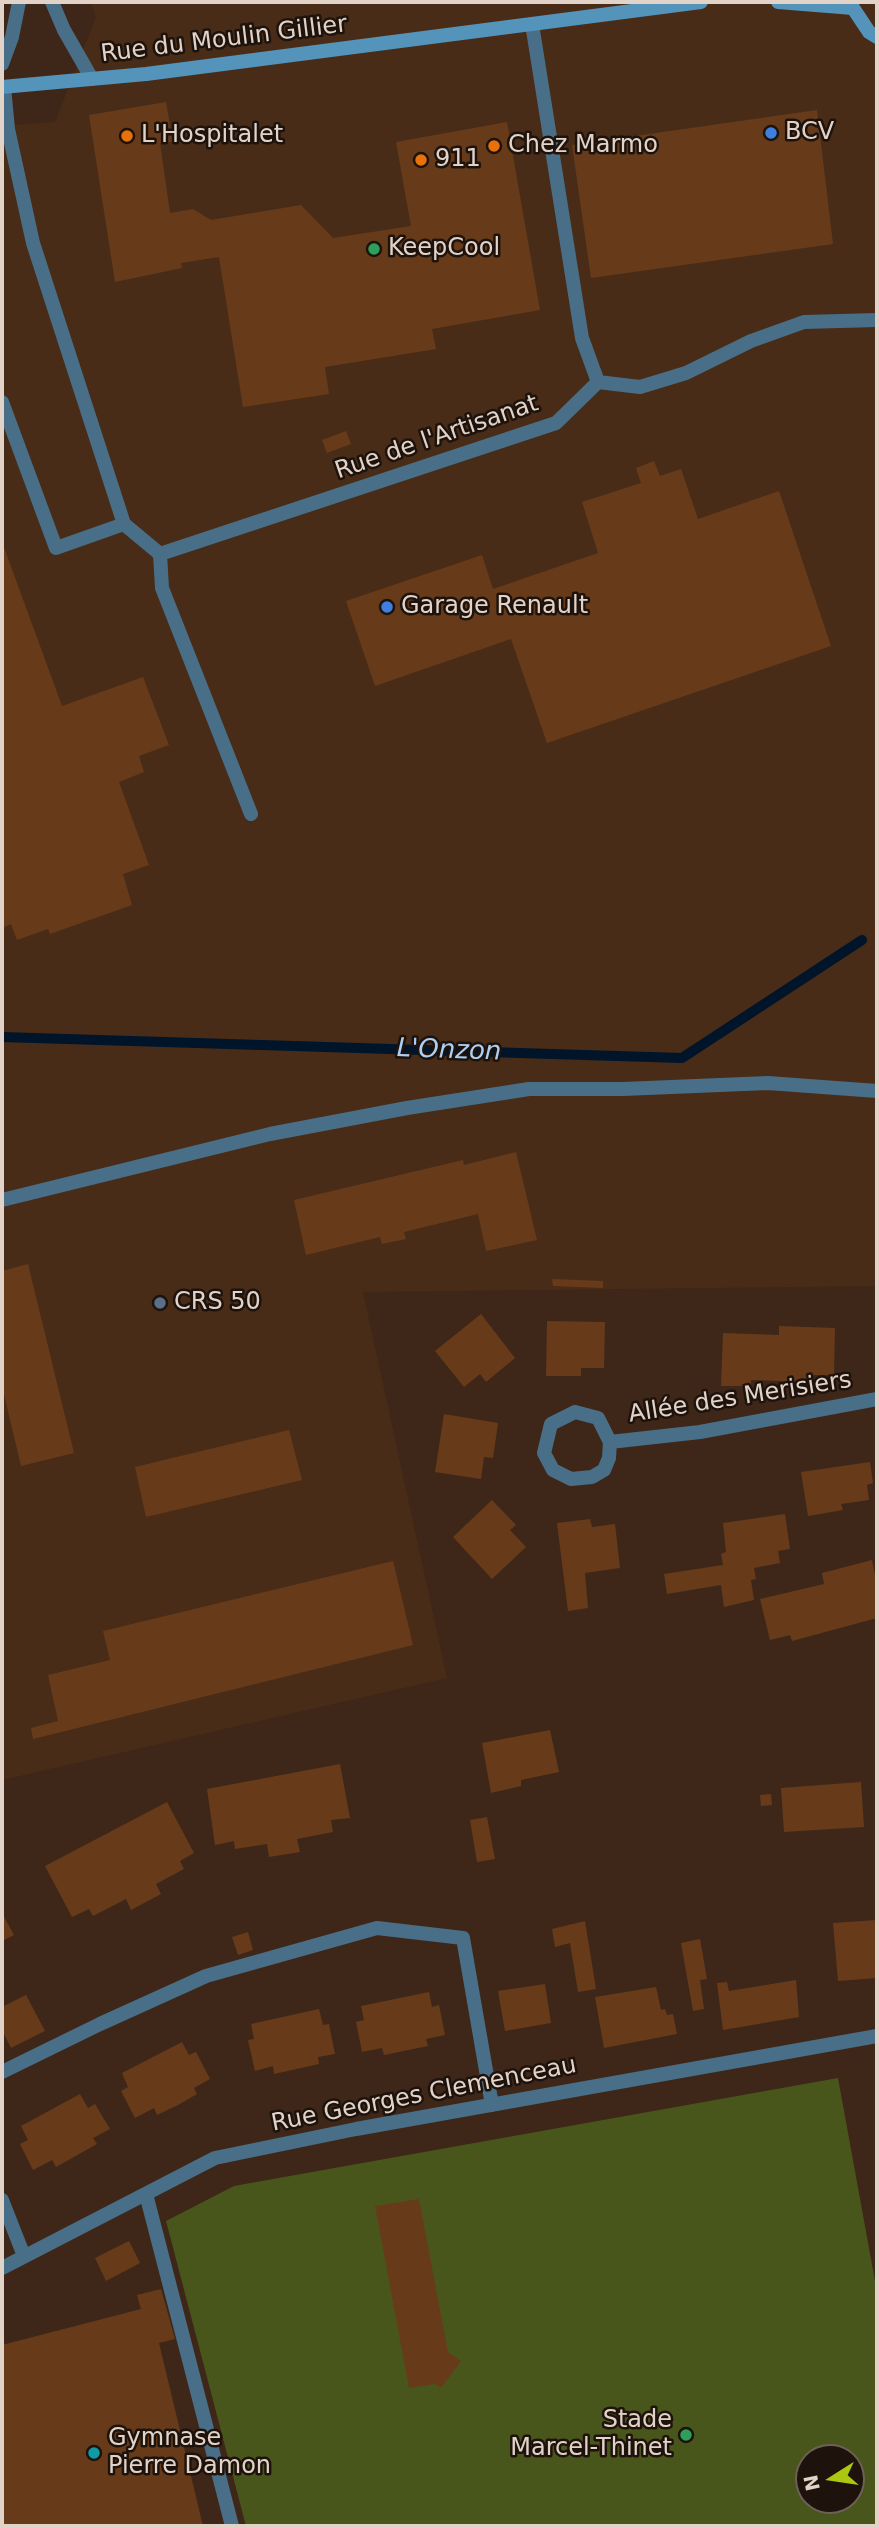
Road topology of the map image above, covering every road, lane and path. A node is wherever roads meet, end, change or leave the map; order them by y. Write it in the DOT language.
graph roads {
  1 [pos="19,2"];
  2 [pos="52,2"];
  3 [pos="701,2"];
  4 [pos="778,2"];
  5 [pos="852,5"];
  6 [pos="532,24"];
  7 [pos="877,37"];
  8 [pos="2,64"];
  9 [pos="92,79"];
  10 [pos="3,87"];
  11 [pos="877,320"];
  12 [pos="598,382"];
  13 [pos="2,402"];
  14 [pos="124,524"];
  15 [pos="160,554"];
  16 [pos="251,814"];
  17 [pos="877,1091"];
  18 [pos="2,1200"];
  19 [pos="877,1399"];
  20 [pos="610,1442"];
  21 [pos="877,2036"];
  22 [pos="2,2072"];
  23 [pos="492,2105"];
  24 [pos="146,2194"];
  25 [pos="2,2200"];
  26 [pos="24,2256"];
  27 [pos="2,2268"];
  28 [pos="232,2526"];
  1 -- 8 [label="street"];
  2 -- 9 [label="street"];
  3 -- 6 [label="main road, Rue du Moulin Gillier"];
  4 -- 5 [label="main road"];
  5 -- 7 [label="main road"];
  6 -- 9 [label="main road, Rue du Moulin Gillier"];
  6 -- 12 [label="street"];
  9 -- 10 [label="main road, Rue du Moulin Gillier"];
  10 -- 14 [label="street"];
  11 -- 12 [label="street"];
  12 -- 15 [label="street, Rue de l'Artisanat"];
  13 -- 14 [label="street"];
  14 -- 15 [label="street"];
  15 -- 16 [label="street"];
  17 -- 18 [label="street"];
  19 -- 20 [label="street, Allée des Merisiers"];
  20 -- 20 [label="street, Allée des Merisiers"];
  21 -- 23 [label="street, Rue Georges Clemenceau"];
  22 -- 23 [label="street"];
  23 -- 24 [label="street, Rue Georges Clemenceau"];
  24 -- 26 [label="street, Rue Georges Clemenceau"];
  24 -- 28 [label="street"];
  25 -- 26 [label="street"];
  26 -- 27 [label="street, Rue Georges Clemenceau"];
}
